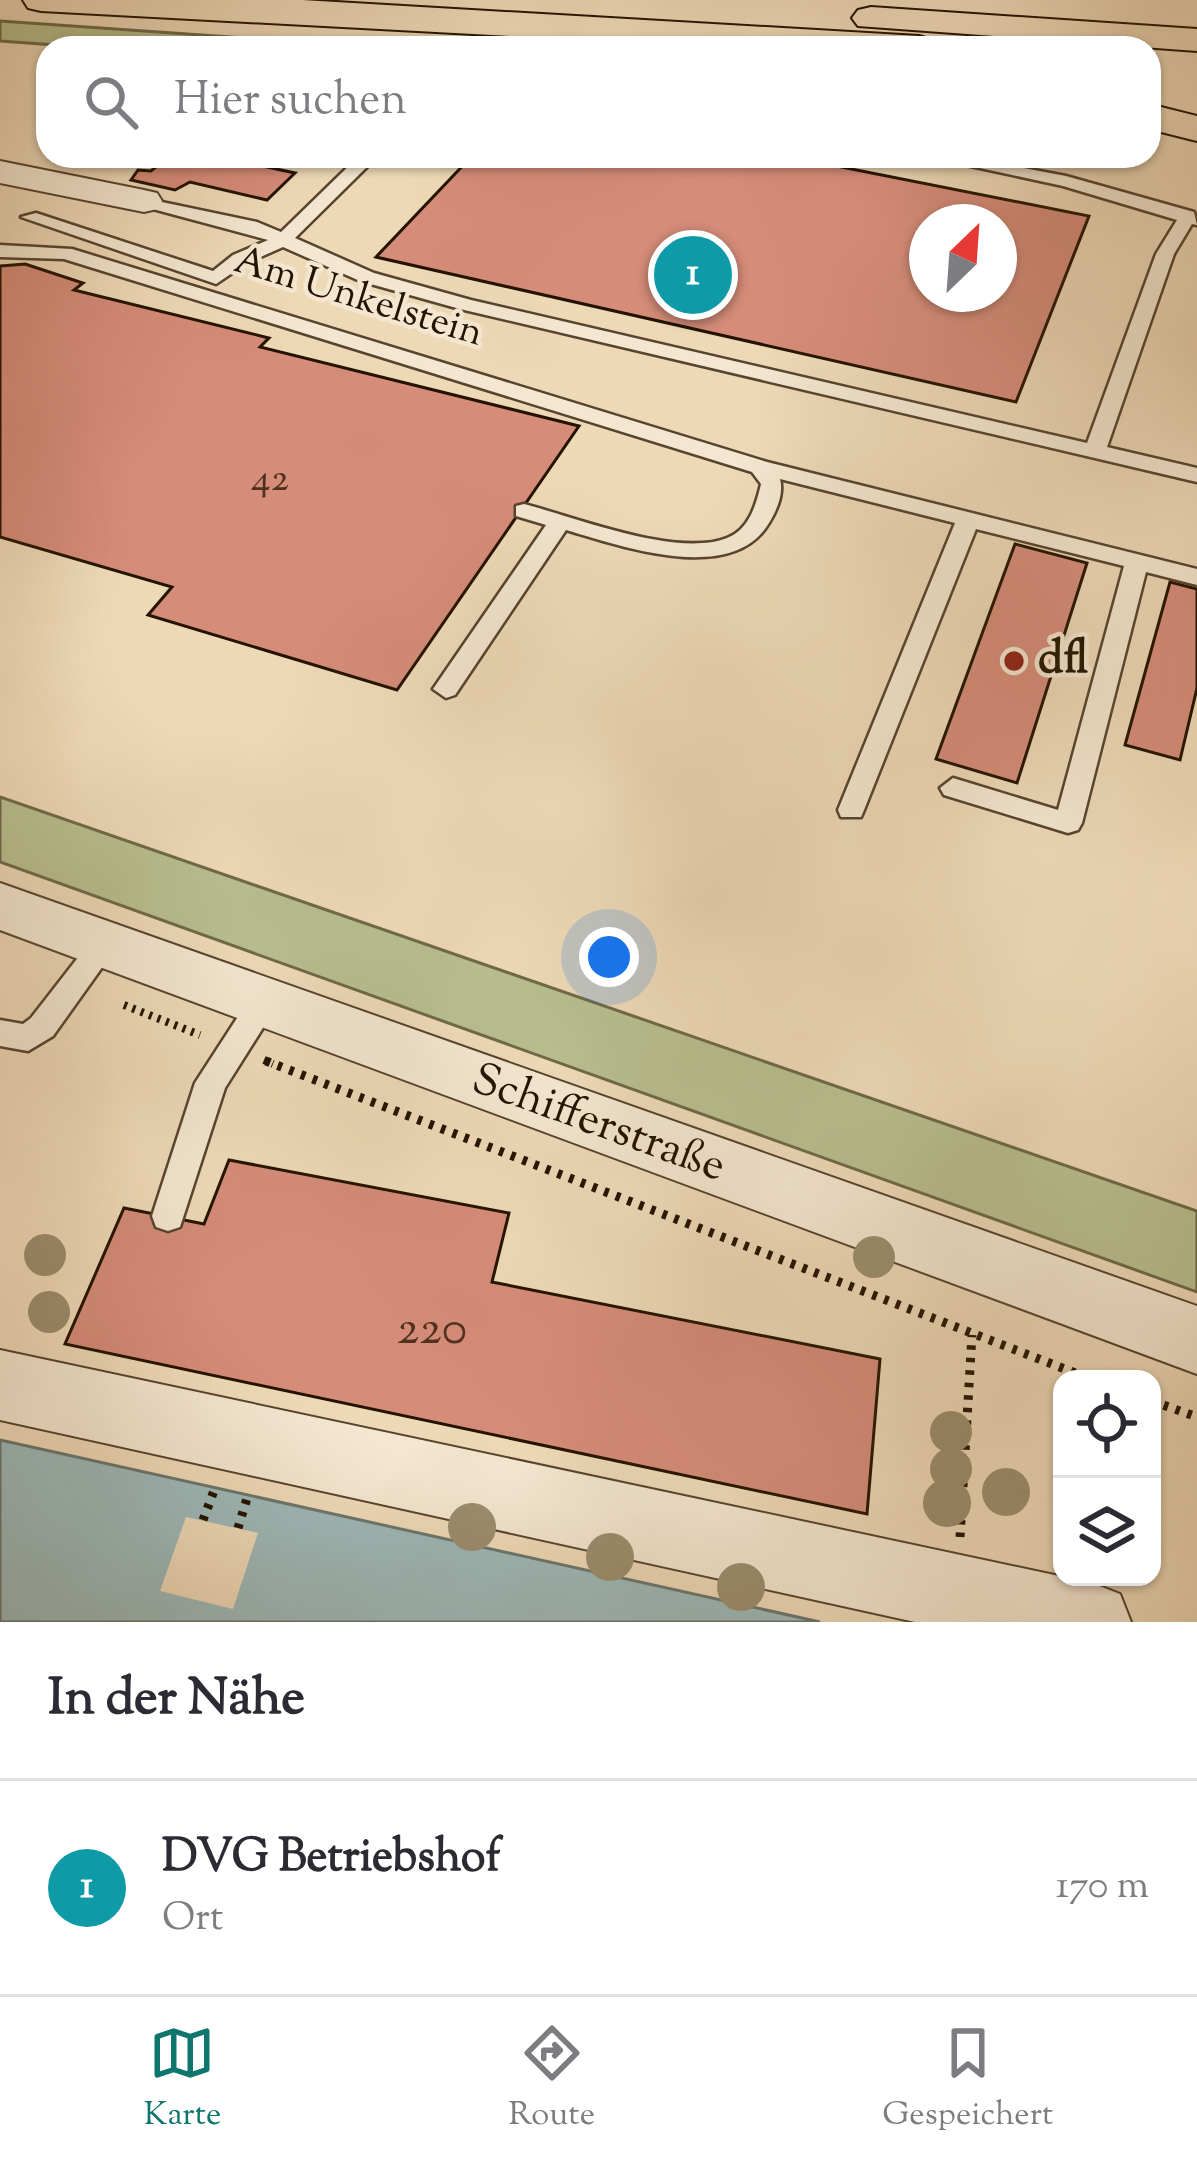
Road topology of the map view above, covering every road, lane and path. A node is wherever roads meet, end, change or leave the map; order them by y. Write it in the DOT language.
graph roads {
  1 [pos="41,0"];
  2 [pos="584,0"];
  3 [pos="932,0"];
  4 [pos="121,3"];
  5 [pos="1197,17"];
  6 [pos="385,36"];
  7 [pos="708,36"];
  8 [pos="1136,36"];
  9 [pos="1161,38"];
  10 [pos="1197,40"];
  11 [pos="1161,119"];
  12 [pos="1197,129"];
  13 [pos="357,168"];
  14 [pos="997,168"];
  15 [pos="0,172"];
  16 [pos="62,183"];
  17 [pos="144,201"];
  18 [pos="30,217"];
  19 [pos="1192,218"];
  20 [pos="283,240"];
  21 [pos="5,250"];
  22 [pos="1095,451"];
  23 [pos="760,467"];
  24 [pos="1197,475"];
  25 [pos="524,511"];
  26 [pos="561,520"];
  27 [pos="968,520"];
  28 [pos="1137,562"];
  29 [pos="1197,578"];
  30 [pos="446,689"];
  31 [pos="953,788"];
  32 [pos="851,810"];
  33 [pos="0,906"];
  34 [pos="89,965"];
  35 [pos="249,1026"];
  36 [pos="0,1033"];
  37 [pos="168,1216"];
  38 [pos="971,1335"];
  39 [pos="1197,1340"];
  40 [pos="1066,1370"];
  41 [pos="0,1385"];
  42 [pos="1161,1404"];
  43 [pos="1197,1417"];
  44 [pos="957,1593"];
  45 [pos="1092,1622"];
  1 -- 4 [label="highway"];
  2 -- 8 [label="highway"];
  3 -- 5 [label="highway"];
  4 -- 6 [label="highway"];
  4 -- 7 [label="highway"];
  9 -- 10 [label="highway"];
  11 -- 12 [label="highway"];
  13 -- 20 [label="lane"];
  14 -- 19 [label="lane"];
  15 -- 16 [label="street"];
  16 -- 17 [label="street"];
  16 -- 18 [label="lane, Am Unkelstein"];
  17 -- 20 [label="lane"];
  18 -- 20 [label="lane"];
  18 -- 21 [label="lane, Am Unkelstein"];
  19 -- 22 [label="lane"];
  20 -- 22 [label="lane"];
  21 -- 23 [label="lane, Am Unkelstein"];
  22 -- 24 [label="lane"];
  23 -- 26 [label="lane"];
  23 -- 27 [label="lane, Am Unkelstein"];
  25 -- 26 [label="lane"];
  26 -- 30 [label="lane"];
  27 -- 28 [label="lane, Am Unkelstein"];
  27 -- 32 [label="lane"];
  28 -- 29 [label="lane, Am Unkelstein"];
  28 -- 31 [label="lane"];
  33 -- 34 [label="street, Schifferstraße"];
  34 -- 35 [label="street, Schifferstraße"];
  34 -- 35 [label="path"];
  34 -- 36 [label="lane"];
  35 -- 37 [label="lane"];
  35 -- 38 [label="path"];
  35 -- 39 [label="street, Schifferstraße"];
  38 -- 40 [label="path"];
  38 -- 44 [label="path"];
  41 -- 44 [label="street"];
  42 -- 43 [label="path"];
  44 -- 45 [label="street"];
}
